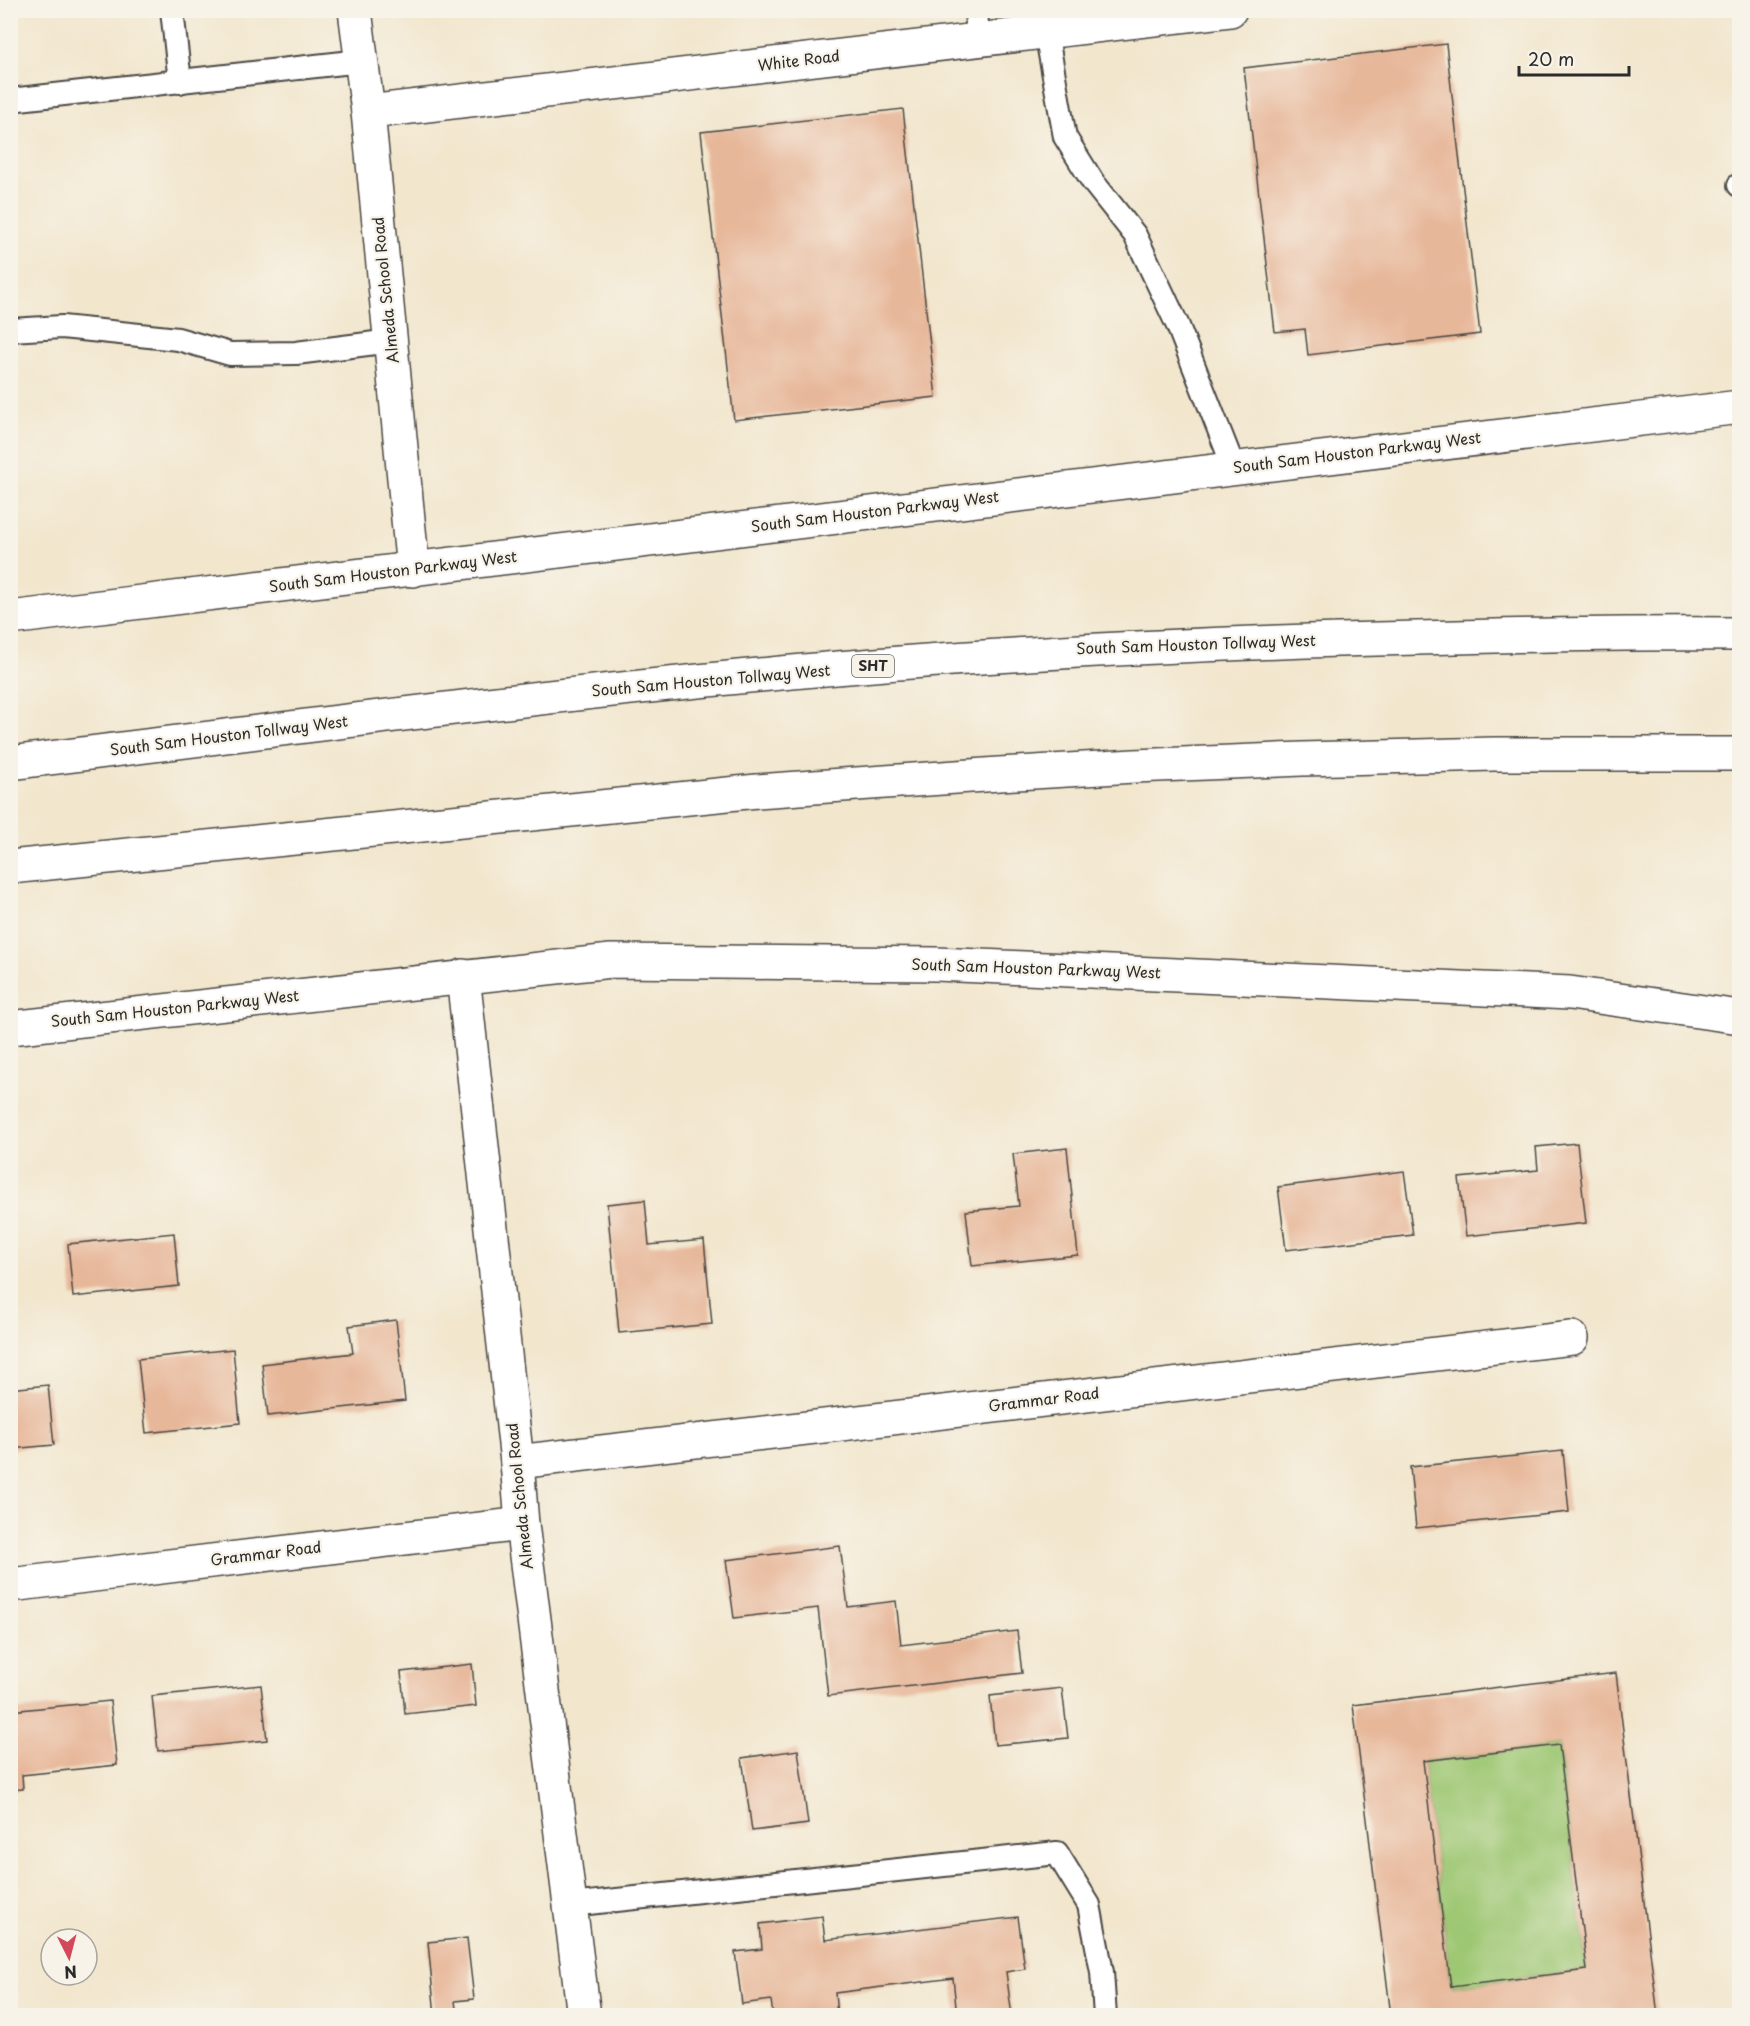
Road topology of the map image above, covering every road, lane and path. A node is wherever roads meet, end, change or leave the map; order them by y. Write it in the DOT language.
graph roads {
  1 [pos="172,10"];
  2 [pos="355,10"];
  3 [pos="1230,10"];
  4 [pos="977,25"];
  5 [pos="1046,32"];
  6 [pos="361,61"];
  7 [pos="180,82"];
  8 [pos="10,100"];
  9 [pos="368,112"];
  10 [pos="10,330"];
  11 [pos="391,341"];
  12 [pos="1740,407"];
  13 [pos="1234,468"];
  14 [pos="413,570"];
  15 [pos="10,618"];
  16 [pos="1740,634"];
  17 [pos="1740,754"];
  18 [pos="10,763"];
  19 [pos="526,816"];
  20 [pos="10,867"];
  21 [pos="10,889"];
  22 [pos="463,976"];
  23 [pos="1740,1017"];
  24 [pos="10,1028"];
  25 [pos="1572,1338"];
  26 [pos="517,1462"];
  27 [pos="522,1524"];
  28 [pos="10,1585"];
  29 [pos="570,1905"];
  30 [pos="584,2016"];
  31 [pos="1105,2016"];
  1 -- 7 [label="lane"];
  2 -- 6 [label="main road, Almeda School Road"];
  3 -- 5 [label="main road, White Road"];
  4 -- 5 [label="main road, White Road"];
  4 -- 9 [label="main road, White Road"];
  5 -- 13 [label="lane"];
  6 -- 7 [label="lane"];
  6 -- 9 [label="main road, Almeda School Road"];
  7 -- 8 [label="lane"];
  9 -- 11 [label="main road, Almeda School Road"];
  10 -- 11 [label="lane"];
  11 -- 14 [label="main road, Almeda School Road"];
  12 -- 13 [label="main road, South Sam Houston Parkway West"];
  13 -- 14 [label="main road, South Sam Houston Parkway West"];
  14 -- 15 [label="main road, South Sam Houston Parkway West"];
  16 -- 18 [label="main road, South Sam Houston Tollway West / SHT"];
  17 -- 19 [label="main road"];
  19 -- 20 [label="main road"];
  19 -- 21 [label="main road"];
  22 -- 23 [label="main road, South Sam Houston Parkway West"];
  22 -- 24 [label="main road, South Sam Houston Parkway West"];
  22 -- 26 [label="main road, Almeda School Road"];
  25 -- 26 [label="main road, Grammar Road"];
  26 -- 27 [label="main road, Almeda School Road"];
  27 -- 28 [label="main road, Grammar Road"];
  27 -- 29 [label="main road, Almeda School Road"];
  29 -- 30 [label="main road, Almeda School Road"];
  29 -- 31 [label="lane"];
}
